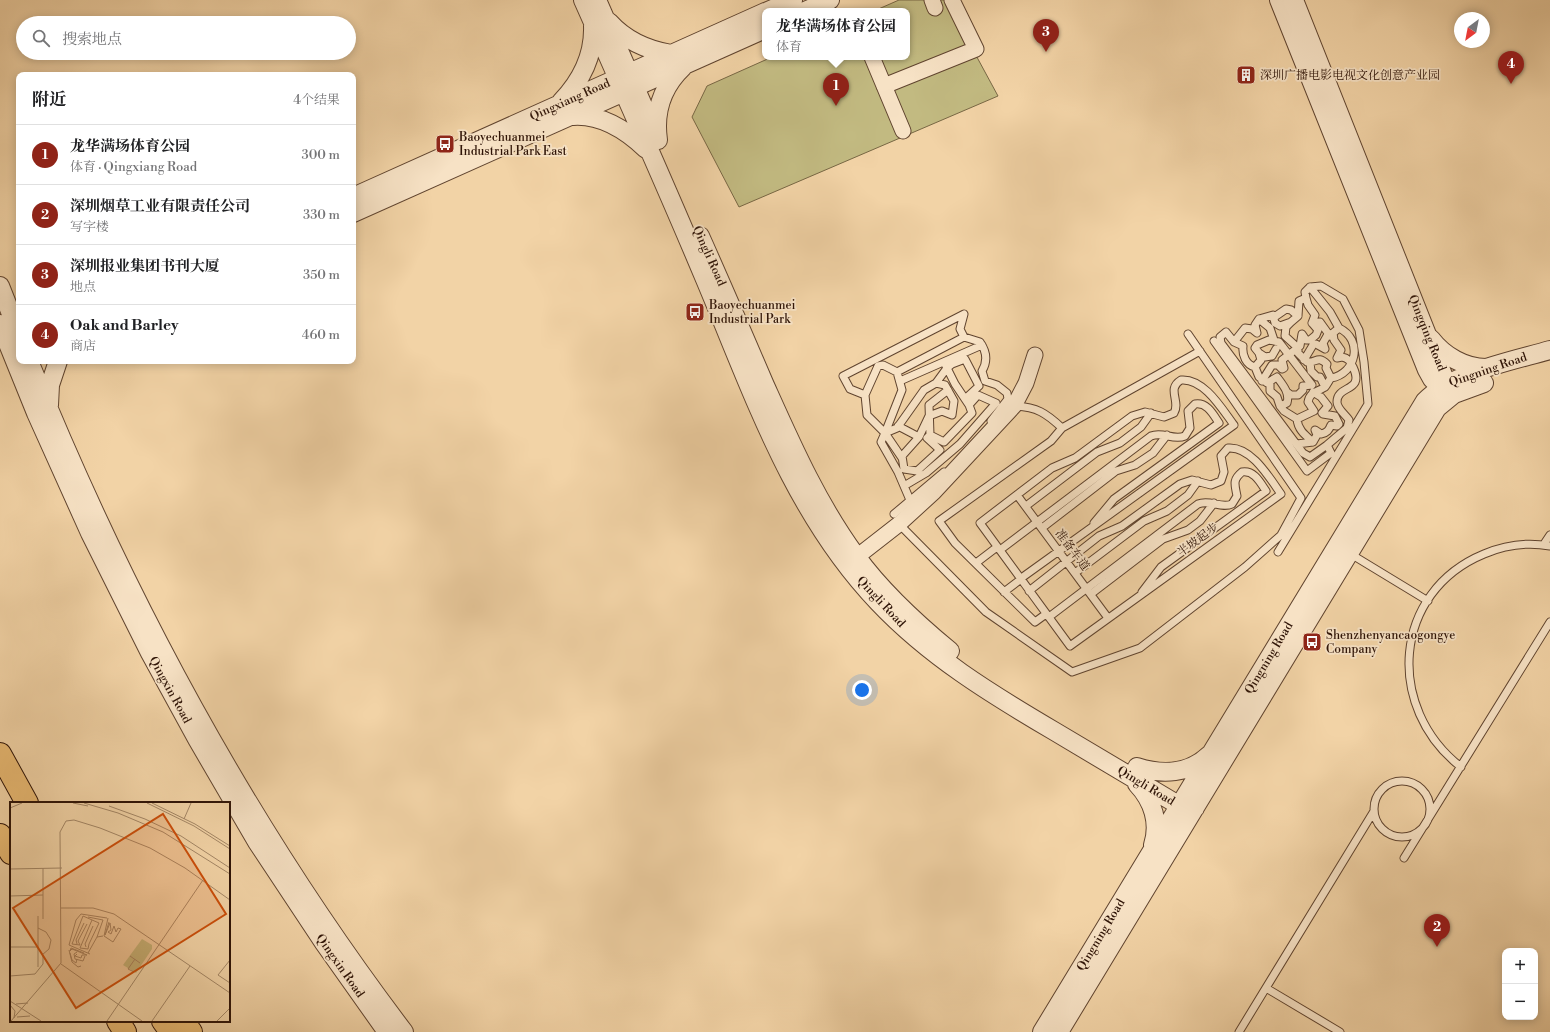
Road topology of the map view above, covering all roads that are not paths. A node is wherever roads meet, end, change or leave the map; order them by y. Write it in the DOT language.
graph roads {
  1 [pos="583,0"];
  2 [pos="597,0"];
  3 [pos="793,0"];
  4 [pos="830,0"];
  5 [pos="952,0"];
  6 [pos="1279,0"];
  7 [pos="1294,0"];
  8 [pos="775,8"];
  9 [pos="812,8"];
  10 [pos="762,13"];
  11 [pos="598,19"];
  12 [pos="762,30"];
  13 [pos="671,54"];
  14 [pos="873,60"];
  15 [pos="688,63"];
  16 [pos="626,83"];
  17 [pos="884,86"];
  18 [pos="563,111"];
  19 [pos="903,131"];
  20 [pos="654,146"];
  21 [pos="356,196"];
  22 [pos="356,212"];
  23 [pos="0,287"];
  24 [pos="1310,287"];
  25 [pos="1306,298"];
  26 [pos="16,303"];
  27 [pos="1298,316"];
  28 [pos="1273,318"];
  29 [pos="1259,319"];
  30 [pos="1291,322"];
  31 [pos="1312,323"];
  32 [pos="0,324"];
  33 [pos="16,327"];
  34 [pos="1334,332"];
  35 [pos="1188,334"];
  36 [pos="964,337"];
  37 [pos="1274,340"];
  38 [pos="1214,341"];
  39 [pos="1422,341"];
  40 [pos="1234,342"];
  41 [pos="982,345"];
  42 [pos="1298,348"];
  43 [pos="1276,349"];
  44 [pos="16,350"];
  45 [pos="1550,350"];
  46 [pos="1200,351"];
  47 [pos="1259,353"];
  48 [pos="1289,354"];
  49 [pos="1034,355"];
  50 [pos="1307,361"];
  51 [pos="1550,362"];
  52 [pos="1351,363"];
  53 [pos="22,364"];
  54 [pos="24,364"];
  55 [pos="57,364"];
  56 [pos="945,365"];
  57 [pos="1255,366"];
  58 [pos="1491,368"];
  59 [pos="896,372"];
  60 [pos="1331,378"];
  61 [pos="1262,380"];
  62 [pos="900,381"];
  63 [pos="1270,382"];
  64 [pos="936,383"];
  65 [pos="982,384"];
  66 [pos="1325,387"];
  67 [pos="1446,389"];
  68 [pos="948,390"];
  69 [pos="1287,392"];
  70 [pos="1313,392"];
  71 [pos="865,394"];
  72 [pos="967,402"];
  73 [pos="1014,406"];
  74 [pos="1280,406"];
  75 [pos="51,413"];
  76 [pos="1151,413"];
  77 [pos="929,416"];
  78 [pos="1297,419"];
  79 [pos="1413,421"];
  80 [pos="898,426"];
  81 [pos="1062,428"];
  82 [pos="885,434"];
  83 [pos="930,435"];
  84 [pos="1167,435"];
  85 [pos="919,437"];
  86 [pos="1313,442"];
  87 [pos="1297,444"];
  88 [pos="1327,445"];
  89 [pos="902,458"];
  90 [pos="1114,468"];
  91 [pos="1198,482"];
  92 [pos="904,486"];
  93 [pos="1017,495"];
  94 [pos="910,500"];
  95 [pos="1214,503"];
  96 [pos="1026,506"];
  97 [pos="896,519"];
  98 [pos="1039,525"];
  99 [pos="1091,528"];
  100 [pos="1550,535"];
  101 [pos="1161,537"];
  102 [pos="1547,545"];
  103 [pos="998,548"];
  104 [pos="1343,550"];
  105 [pos="1059,551"];
  106 [pos="1278,552"];
  107 [pos="851,561"];
  108 [pos="1067,562"];
  109 [pos="976,564"];
  110 [pos="1075,573"];
  111 [pos="1021,579"];
  112 [pos="1029,591"];
  113 [pos="1089,591"];
  114 [pos="1004,592"];
  115 [pos="1138,597"];
  116 [pos="1428,601"];
  117 [pos="1047,616"];
  118 [pos="1108,618"];
  119 [pos="1550,622"];
  120 [pos="1548,631"];
  121 [pos="1214,750"];
  122 [pos="0,754"];
  123 [pos="1461,767"];
  124 [pos="1133,772"];
  125 [pos="28,802"];
  126 [pos="1187,803"];
  127 [pos="1374,811"];
  128 [pos="1426,822"];
  129 [pos="0,835"];
  130 [pos="10,850"];
  131 [pos="1150,855"];
  132 [pos="1404,858"];
  133 [pos="1266,988"];
  134 [pos="119,1022"];
  135 [pos="164,1022"];
  136 [pos="184,1022"];
  137 [pos="125,1032"];
  138 [pos="171,1032"];
  139 [pos="191,1032"];
  140 [pos="387,1032"];
  141 [pos="404,1032"];
  142 [pos="1042,1032"];
  143 [pos="1060,1032"];
  144 [pos="1239,1032"];
  145 [pos="1340,1032"];
  1 -- 11 [label="street, Qingli Road"];
  2 -- 11 [label="street, Qingli Road"];
  3 -- 8 [label="street"];
  4 -- 9 [label="street"];
  5 -- 17 [label="street"];
  6 -- 39 [label="street, Qingqing Road"];
  7 -- 39 [label="street, Qingqing Road"];
  10 -- 13 [label="street, Qingxiang Road"];
  11 -- 13 [label="street"];
  11 -- 16 [label="street, Qingli Road"];
  11 -- 18 [label="street"];
  12 -- 15 [label="street, Qingxiang Road"];
  13 -- 16 [label="street, Qingxiang Road"];
  14 -- 17 [label="street"];
  15 -- 16 [label="street, Qingxiang Road"];
  15 -- 20 [label="street"];
  16 -- 18 [label="street, Qingxiang Road"];
  16 -- 20 [label="street, Qingli Road"];
  17 -- 19 [label="street"];
  18 -- 20 [label="street"];
  18 -- 21 [label="street, Qingxiang Road"];
  18 -- 22 [label="street, Qingxiang Road"];
  20 -- 107 [label="street, Qingli Road"];
  23 -- 26 [label="street"];
  23 -- 33 [label="street"];
  24 -- 25 [label="lane"];
  24 -- 34 [label="lane"];
  24 -- 106 [label="lane"];
  25 -- 27 [label="lane"];
  25 -- 31 [label="lane"];
  27 -- 28 [label="lane"];
  27 -- 30 [label="lane"];
  28 -- 29 [label="lane"];
  28 -- 30 [label="lane"];
  29 -- 37 [label="lane"];
  29 -- 40 [label="lane"];
  30 -- 42 [label="lane"];
  31 -- 34 [label="lane"];
  31 -- 42 [label="lane"];
  32 -- 44 [label="street, Qingxin Road"];
  34 -- 50 [label="lane"];
  34 -- 52 [label="lane"];
  34 -- 52 [label="lane"];
  35 -- 46 [label="lane"];
  36 -- 41 [label="lane"];
  36 -- 59 [label="lane"];
  36 -- 71 [label="lane"];
  37 -- 47 [label="lane"];
  37 -- 48 [label="lane"];
  38 -- 88 [label="lane"];
  39 -- 58 [label="street"];
  39 -- 67 [label="street, Qingqing Road"];
  39 -- 79 [label="street"];
  40 -- 57 [label="lane"];
  40 -- 87 [label="lane"];
  41 -- 56 [label="lane"];
  41 -- 65 [label="lane"];
  42 -- 48 [label="lane"];
  42 -- 50 [label="lane"];
  43 -- 47 [label="lane"];
  45 -- 58 [label="street, Qingning Road"];
  46 -- 81 [label="lane"];
  46 -- 97 [label="lane"];
  47 -- 57 [label="lane"];
  48 -- 61 [label="lane"];
  48 -- 69 [label="lane"];
  49 -- 73 [label="street"];
  50 -- 60 [label="lane"];
  50 -- 66 [label="lane"];
  51 -- 67 [label="street, Qingning Road"];
  52 -- 60 [label="lane"];
  52 -- 88 [label="lane"];
  53 -- 140 [label="street, Qingxin Road"];
  54 -- 75 [label="street, Qingxin Road"];
  55 -- 75 [label="street"];
  56 -- 62 [label="lane"];
  56 -- 64 [label="lane"];
  56 -- 65 [label="lane"];
  56 -- 72 [label="lane"];
  57 -- 61 [label="lane"];
  58 -- 67 [label="street, Qingning Road"];
  59 -- 62 [label="lane"];
  59 -- 71 [label="lane"];
  60 -- 66 [label="lane"];
  61 -- 63 [label="lane"];
  62 -- 82 [label="lane"];
  63 -- 69 [label="lane"];
  63 -- 74 [label="lane"];
  64 -- 68 [label="lane"];
  64 -- 80 [label="lane"];
  65 -- 72 [label="lane"];
  65 -- 94 [label="lane"];
  66 -- 70 [label="lane"];
  67 -- 79 [label="street, Qingning Road"];
  67 -- 104 [label="street, Qingning Road"];
  68 -- 77 [label="lane"];
  68 -- 77 [label="lane"];
  69 -- 74 [label="lane"];
  70 -- 78 [label="lane"];
  70 -- 86 [label="lane"];
  71 -- 82 [label="lane"];
  72 -- 83 [label="lane"];
  72 -- 92 [label="lane"];
  73 -- 81 [label="lane"];
  73 -- 97 [label="street"];
  74 -- 78 [label="lane"];
  75 -- 141 [label="street, Qingxin Road"];
  76 -- 93 [label="lane"];
  76 -- 96 [label="lane"];
  76 -- 99 [label="lane"];
  77 -- 83 [label="lane"];
  77 -- 85 [label="lane"];
  78 -- 86 [label="lane"];
  79 -- 104 [label="street, Qingning Road"];
  80 -- 82 [label="lane"];
  80 -- 85 [label="lane"];
  81 -- 109 [label="lane"];
  82 -- 89 [label="lane"];
  82 -- 92 [label="lane"];
  83 -- 89 [label="lane"];
  84 -- 90 [label="lane"];
  84 -- 90 [label="lane"];
  84 -- 99 [label="lane"];
  85 -- 89 [label="lane"];
  86 -- 87 [label="lane"];
  87 -- 88 [label="lane"];
  90 -- 98 [label="lane"];
  90 -- 98 [label="lane"];
  91 -- 108 [label="lane"];
  91 -- 110 [label="lane"];
  91 -- 115 [label="lane, 半坡起步"];
  92 -- 94 [label="lane"];
  93 -- 96 [label="lane, 准备车道"];
  93 -- 103 [label="lane"];
  94 -- 97 [label="lane"];
  95 -- 101 [label="lane"];
  95 -- 101 [label="lane"];
  95 -- 115 [label="lane, 半坡起步"];
  96 -- 98 [label="lane, 准备车道"];
  97 -- 107 [label="street"];
  98 -- 103 [label="lane"];
  98 -- 105 [label="lane, 准备车道"];
  99 -- 105 [label="lane"];
  100 -- 102 [label="lane"];
  101 -- 113 [label="lane"];
  101 -- 113 [label="lane"];
  102 -- 116 [label="lane"];
  103 -- 109 [label="lane"];
  103 -- 111 [label="lane"];
  104 -- 116 [label="lane"];
  104 -- 121 [label="street, Qingning Road"];
  104 -- 126 [label="street, Qingning Road"];
  105 -- 108 [label="lane, 准备车道"];
  105 -- 111 [label="lane"];
  107 -- 124 [label="street, Qingli Road"];
  108 -- 110 [label="lane, 准备车道"];
  108 -- 112 [label="lane"];
  109 -- 114 [label="lane"];
  110 -- 113 [label="lane, 准备车道"];
  111 -- 112 [label="lane"];
  111 -- 114 [label="lane"];
  112 -- 117 [label="lane"];
  113 -- 117 [label="lane"];
  113 -- 118 [label="lane, 准备车道"];
  114 -- 117 [label="lane"];
  115 -- 118 [label="lane, 半坡起步"];
  116 -- 123 [label="lane"];
  117 -- 118 [label="lane, 半坡起步"];
  119 -- 120 [label="lane"];
  120 -- 123 [label="lane"];
  121 -- 124 [label="street"];
  121 -- 126 [label="street, Qingning Road"];
  122 -- 125 [label="highway"];
  123 -- 128 [label="lane"];
  124 -- 126 [label="street, Qingli Road"];
  124 -- 131 [label="street"];
  126 -- 131 [label="street, Qingning Road"];
  126 -- 143 [label="street, Qingning Road"];
  127 -- 128 [label="lane"];
  127 -- 128 [label="lane"];
  127 -- 133 [label="lane"];
  128 -- 132 [label="lane"];
  129 -- 130 [label="highway"];
  131 -- 142 [label="street, Qingning Road"];
  133 -- 144 [label="lane"];
  133 -- 145 [label="lane"];
  134 -- 137 [label="highway"];
  135 -- 138 [label="highway"];
  136 -- 139 [label="highway"];
}
